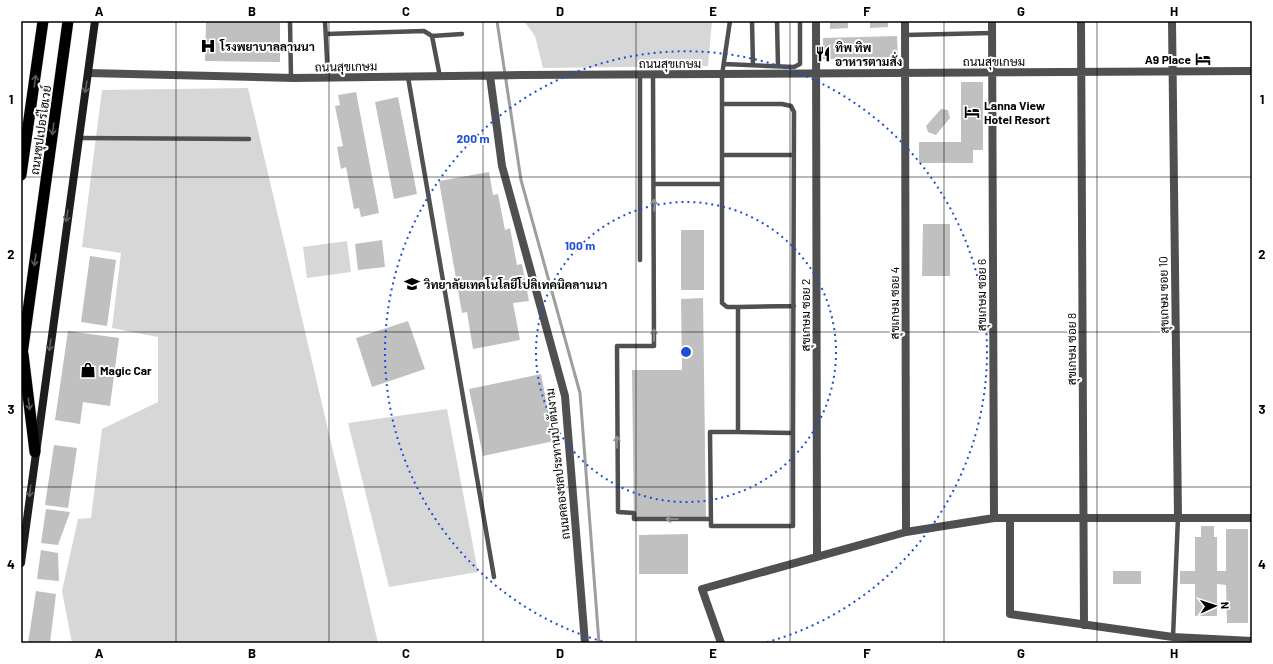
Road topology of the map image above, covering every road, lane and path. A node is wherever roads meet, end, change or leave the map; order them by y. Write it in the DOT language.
graph roads {
  1 [pos="43,21"];
  2 [pos="68,21"];
  3 [pos="95,21"];
  4 [pos="290,21"];
  5 [pos="325,21"];
  6 [pos="730,21"];
  7 [pos="752,21"];
  8 [pos="777,21"];
  9 [pos="800,21"];
  10 [pos="816,21"];
  11 [pos="905,21"];
  12 [pos="992,21"];
  13 [pos="1081,21"];
  14 [pos="1172,21"];
  15 [pos="992,33"];
  16 [pos="326,34"];
  17 [pos="462,34"];
  18 [pos="905,35"];
  19 [pos="432,36"];
  20 [pos="724,64"];
  21 [pos="753,65"];
  22 [pos="778,66"];
  23 [pos="1252,71"];
  24 [pos="1081,72"];
  25 [pos="1172,72"];
  26 [pos="88,73"];
  27 [pos="905,73"];
  28 [pos="992,73"];
  29 [pos="816,74"];
  30 [pos="640,75"];
  31 [pos="653,75"];
  32 [pos="722,75"];
  33 [pos="440,76"];
  34 [pos="490,76"];
  35 [pos="408,77"];
  36 [pos="291,78"];
  37 [pos="328,78"];
  38 [pos="722,104"];
  39 [pos="78,138"];
  40 [pos="249,138"];
  41 [pos="722,154"];
  42 [pos="794,155"];
  43 [pos="21,175"];
  44 [pos="654,184"];
  45 [pos="722,184"];
  46 [pos="640,260"];
  47 [pos="794,306"];
  48 [pos="738,307"];
  49 [pos="22,357"];
  50 [pos="738,432"];
  51 [pos="793,433"];
  52 [pos="35,452"];
  53 [pos="1084,517"];
  54 [pos="1178,517"];
  55 [pos="711,518"];
  56 [pos="994,518"];
  57 [pos="1010,518"];
  58 [pos="1252,518"];
  59 [pos="906,532"];
  60 [pos="817,557"];
  61 [pos="21,563"];
  62 [pos="494,577"];
  63 [pos="1084,625"];
  64 [pos="1173,637"];
  65 [pos="1252,641"];
  66 [pos="585,643"];
  67 [pos="721,643"];
  43 -- 1 [label="highway, ถนนซุปเปอร์ไฮเวย์, one-way"];
  2 -- 49 [label="highway, ถนนซุปเปอร์ไฮเวย์, one-way"];
  3 -- 26 [label="main road"];
  4 -- 36 [label="lane"];
  5 -- 16 [label="lane"];
  6 -- 20 [label="lane"];
  7 -- 21 [label="lane"];
  8 -- 22 [label="lane"];
  9 -- 22 [label="lane"];
  10 -- 29 [label="street, สุขเกษม ซอย 2"];
  11 -- 18 [label="street, สุขเกษม ซอย 4"];
  12 -- 15 [label="street, สุขเกษม ซอย 6"];
  13 -- 24 [label="street, สุขเกษม ซอย 8"];
  14 -- 25 [label="street, สุขเกษม ซอย 10"];
  15 -- 18 [label="lane"];
  15 -- 28 [label="street, สุขเกษม ซอย 6"];
  16 -- 19 [label="lane"];
  16 -- 37 [label="lane"];
  17 -- 19 [label="lane"];
  18 -- 27 [label="street, สุขเกษม ซอย 4"];
  19 -- 33 [label="lane"];
  20 -- 21 [label="lane"];
  20 -- 32 [label="lane"];
  21 -- 22 [label="lane"];
  23 -- 25 [label="street, ถนนสุขเกษม"];
  24 -- 25 [label="street, ถนนสุขเกษม"];
  24 -- 28 [label="street, ถนนสุขเกษม"];
  24 -- 53 [label="street, สุขเกษม ซอย 8"];
  25 -- 54 [label="street, สุขเกษม ซอย 10"];
  26 -- 36 [label="street, ถนนสุขเกษม"];
  26 -- 39 [label="main road, one-way"];
  27 -- 28 [label="street, ถนนสุขเกษม"];
  27 -- 29 [label="street, ถนนสุขเกษม"];
  27 -- 59 [label="street, สุขเกษม ซอย 4"];
  28 -- 56 [label="street, สุขเกษม ซอย 6"];
  29 -- 32 [label="street, ถนนสุขเกษม"];
  29 -- 60 [label="street, สุขเกษม ซอย 2"];
  30 -- 31 [label="street, ถนนสุขเกษม"];
  30 -- 34 [label="street, ถนนสุขเกษม"];
  30 -- 46 [label="lane"];
  31 -- 32 [label="street, ถนนสุขเกษม"];
  31 -- 44 [label="lane"];
  32 -- 38 [label="lane"];
  33 -- 34 [label="street, ถนนสุขเกษม"];
  33 -- 35 [label="street, ถนนสุขเกษม"];
  34 -- 66 [label="street, ถนนคลองชลประทานป่าตันงาม"];
  35 -- 37 [label="street, ถนนสุขเกษม"];
  35 -- 62 [label="lane"];
  36 -- 37 [label="street, ถนนสุขเกษม"];
  38 -- 41 [label="lane"];
  38 -- 42 [label="lane"];
  39 -- 40 [label="lane"];
  39 -- 52 [label="main road, one-way"];
  41 -- 42 [label="lane"];
  41 -- 45 [label="lane"];
  42 -- 47 [label="lane"];
  44 -- 45 [label="lane"];
  55 -- 44 [label="lane, one-way"];
  45 -- 48 [label="lane"];
  47 -- 48 [label="lane"];
  47 -- 51 [label="lane"];
  48 -- 50 [label="lane"];
  49 -- 52 [label="highway, ถนนซุปเปอร์ไฮเวย์, one-way"];
  50 -- 51 [label="lane"];
  50 -- 55 [label="lane"];
  51 -- 55 [label="lane"];
  52 -- 61 [label="main road, one-way"];
  53 -- 54 [label="street"];
  53 -- 57 [label="street"];
  53 -- 63 [label="street, สุขเกษม ซอย 8"];
  54 -- 58 [label="street"];
  54 -- 64 [label="lane"];
  56 -- 57 [label="street"];
  56 -- 59 [label="street"];
  57 -- 63 [label="street"];
  59 -- 60 [label="street"];
  60 -- 67 [label="street"];
  63 -- 64 [label="street"];
  64 -- 65 [label="street"];
}
